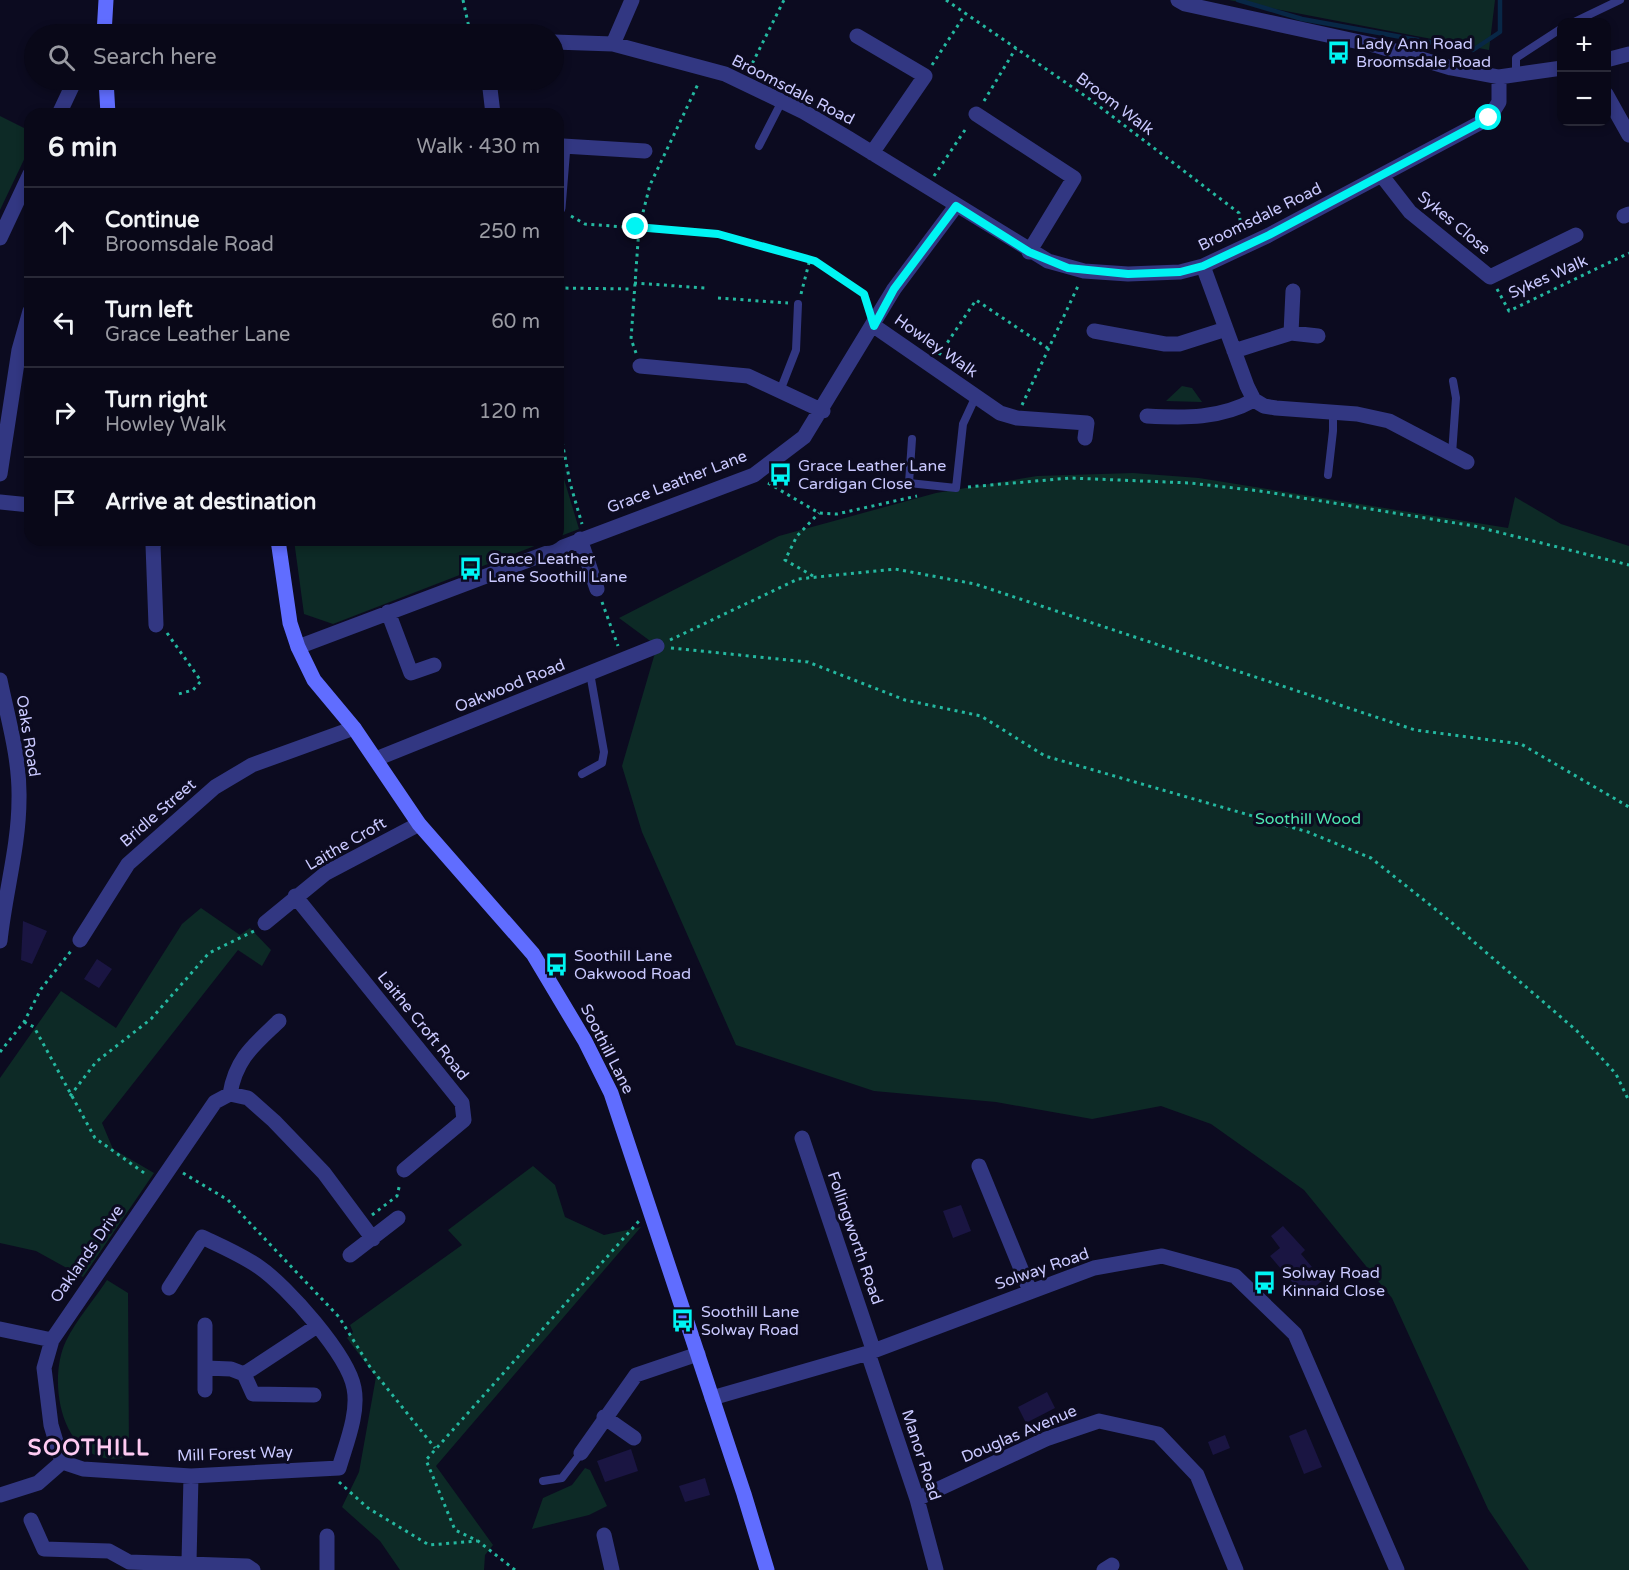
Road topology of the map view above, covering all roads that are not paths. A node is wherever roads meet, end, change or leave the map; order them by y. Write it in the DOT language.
graph roads {
  1 [pos="106,0"];
  2 [pos="632,0"];
  3 [pos="1178,0"];
  4 [pos="1620,0"];
  5 [pos="1582,18"];
  6 [pos="105,24"];
  7 [pos="1557,31"];
  8 [pos="857,36"];
  9 [pos="564,42"];
  10 [pos="613,44"];
  11 [pos="1629,54"];
  12 [pos="1611,59"];
  13 [pos="1557,69"];
  14 [pos="1516,75"];
  15 [pos="1499,77"];
  16 [pos="70,90"];
  17 [pos="107,90"];
  18 [pos="490,90"];
  19 [pos="782,101"];
  20 [pos="1611,103"];
  21 [pos="62,108"];
  22 [pos="108,108"];
  23 [pos="492,108"];
  24 [pos="976,114"];
  25 [pos="1629,135"];
  26 [pos="564,146"];
  27 [pos="759,146"];
  28 [pos="645,152"];
  29 [pos="872,153"];
  30 [pos="1382,176"];
  31 [pos="24,187"];
  32 [pos="956,206"];
  33 [pos="1576,235"];
  34 [pos="0,238"];
  35 [pos="1029,252"];
  36 [pos="1203,266"];
  37 [pos="1293,291"];
  38 [pos="798,304"];
  39 [pos="874,326"];
  40 [pos="1226,329"];
  41 [pos="1094,331"];
  42 [pos="24,332"];
  43 [pos="1291,333"];
  44 [pos="1318,336"];
  45 [pos="1234,351"];
  46 [pos="640,366"];
  47 [pos="1453,381"];
  48 [pos="780,391"];
  49 [pos="976,396"];
  50 [pos="1254,400"];
  51 [pos="823,411"];
  52 [pos="1333,412"];
  53 [pos="1147,416"];
  54 [pos="1085,438"];
  55 [pos="912,439"];
  56 [pos="1452,454"];
  57 [pos="1467,462"];
  58 [pos="0,474"];
  59 [pos="1328,475"];
  60 [pos="0,502"];
  61 [pos="24,504"];
  62 [pos="583,537"];
  63 [pos="564,544"];
  64 [pos="153,546"];
  65 [pos="279,546"];
  66 [pos="560,546"];
  67 [pos="597,589"];
  68 [pos="388,612"];
  69 [pos="156,625"];
  70 [pos="657,646"];
  71 [pos="298,647"];
  72 [pos="435,665"];
  73 [pos="590,673"];
  74 [pos="0,680"];
  75 [pos="354,728"];
  76 [pos="376,759"];
  77 [pos="582,774"];
  78 [pos="419,824"];
  79 [pos="295,897"];
  80 [pos="266,923"];
  81 [pos="80,940"];
  82 [pos="0,941"];
  83 [pos="279,1021"];
  84 [pos="230,1094"];
  85 [pos="802,1138"];
  86 [pos="979,1166"];
  87 [pos="404,1170"];
  88 [pos="398,1218"];
  89 [pos="373,1239"];
  90 [pos="350,1255"];
  91 [pos="170,1288"];
  92 [pos="1030,1291"];
  93 [pos="205,1325"];
  94 [pos="317,1326"];
  95 [pos="0,1329"];
  96 [pos="52,1340"];
  97 [pos="871,1351"];
  98 [pos="698,1354"];
  99 [pos="206,1368"];
  100 [pos="244,1374"];
  101 [pos="205,1390"];
  102 [pos="314,1395"];
  103 [pos="712,1398"];
  104 [pos="604,1417"];
  105 [pos="634,1438"];
  106 [pos="581,1453"];
  107 [pos="62,1462"];
  108 [pos="191,1476"];
  109 [pos="543,1481"];
  110 [pos="0,1495"];
  111 [pos="917,1499"];
  112 [pos="31,1520"];
  113 [pos="604,1535"];
  114 [pos="327,1536"];
  115 [pos="189,1563"];
  116 [pos="253,1570"];
  117 [pos="327,1570"];
  118 [pos="612,1570"];
  119 [pos="767,1570"];
  120 [pos="936,1570"];
  121 [pos="1236,1570"];
  122 [pos="1397,1570"];
  1 -- 6 [label="main road"];
  2 -- 10 [label="street"];
  3 -- 15 [label="street"];
  4 -- 5 [label="lane"];
  7 -- 14 [label="lane"];
  8 -- 29 [label="street"];
  9 -- 10 [label="street, Broomsdale Road"];
  10 -- 19 [label="street, Broomsdale Road"];
  11 -- 12 [label="street"];
  13 -- 14 [label="street"];
  14 -- 15 [label="street"];
  15 -- 30 [label="street, Broomsdale Road"];
  16 -- 21 [label="street"];
  17 -- 22 [label="main road"];
  18 -- 23 [label="street"];
  19 -- 27 [label="lane"];
  19 -- 29 [label="street, Broomsdale Road"];
  20 -- 25 [label="street"];
  24 -- 35 [label="street"];
  26 -- 28 [label="street"];
  29 -- 32 [label="street, Broomsdale Road"];
  30 -- 33 [label="street, Sykes Close"];
  30 -- 36 [label="street, Broomsdale Road"];
  31 -- 34 [label="street"];
  32 -- 35 [label="street, Broomsdale Road"];
  32 -- 39 [label="street, Grace Leather Lane"];
  35 -- 36 [label="street, Broomsdale Road"];
  36 -- 40 [label="street"];
  37 -- 43 [label="street"];
  38 -- 48 [label="lane"];
  39 -- 49 [label="street, Howley Walk"];
  39 -- 51 [label="street, Grace Leather Lane"];
  40 -- 41 [label="street"];
  40 -- 45 [label="street"];
  42 -- 58 [label="street"];
  43 -- 44 [label="street"];
  43 -- 45 [label="street"];
  45 -- 50 [label="street"];
  46 -- 48 [label="street"];
  47 -- 56 [label="lane"];
  48 -- 51 [label="street"];
  49 -- 54 [label="street, Howley Walk"];
  49 -- 55 [label="lane"];
  50 -- 52 [label="street"];
  50 -- 53 [label="street"];
  51 -- 62 [label="street, Grace Leather Lane"];
  52 -- 56 [label="street"];
  52 -- 59 [label="lane"];
  56 -- 57 [label="street"];
  60 -- 61 [label="street"];
  62 -- 63 [label="street, Grace Leather Lane"];
  62 -- 67 [label="street"];
  64 -- 69 [label="street"];
  65 -- 71 [label="main road, Soothill Lane"];
  66 -- 68 [label="street, Grace Leather Lane"];
  68 -- 71 [label="street, Grace Leather Lane"];
  68 -- 72 [label="street"];
  70 -- 73 [label="street, Oakwood Road"];
  71 -- 75 [label="main road, Soothill Lane"];
  73 -- 76 [label="street, Oakwood Road"];
  73 -- 77 [label="lane"];
  74 -- 82 [label="street, Oaks Road"];
  75 -- 76 [label="main road, Soothill Lane"];
  75 -- 81 [label="street, Bridle Street"];
  76 -- 78 [label="main road, Soothill Lane"];
  78 -- 79 [label="street, Laithe Croft"];
  78 -- 98 [label="main road, Soothill Lane"];
  79 -- 80 [label="street, Laithe Croft"];
  79 -- 87 [label="street, Laithe Croft Road"];
  83 -- 84 [label="street"];
  84 -- 89 [label="street"];
  84 -- 96 [label="street, Oaklands Drive"];
  85 -- 97 [label="street, Follingworth Road"];
  86 -- 92 [label="street"];
  88 -- 89 [label="street"];
  89 -- 90 [label="street"];
  91 -- 94 [label="street"];
  92 -- 97 [label="street, Solway Road"];
  92 -- 122 [label="street, Solway Road"];
  93 -- 99 [label="street"];
  94 -- 100 [label="street"];
  94 -- 108 [label="street, Mill Forest Way"];
  95 -- 96 [label="street"];
  96 -- 107 [label="street, Oaklands Drive"];
  97 -- 103 [label="street, Solway Road"];
  97 -- 111 [label="street, Manor Road"];
  98 -- 103 [label="main road, Soothill Lane"];
  98 -- 104 [label="street"];
  99 -- 100 [label="street"];
  99 -- 101 [label="street"];
  100 -- 102 [label="street"];
  103 -- 119 [label="main road, Soothill Lane"];
  104 -- 105 [label="street"];
  104 -- 106 [label="street"];
  106 -- 109 [label="lane"];
  107 -- 108 [label="street, Mill Forest Way"];
  107 -- 110 [label="street"];
  108 -- 115 [label="street"];
  111 -- 120 [label="street, Manor Road"];
  111 -- 121 [label="street, Douglas Avenue"];
  112 -- 115 [label="street"];
  113 -- 118 [label="street"];
  114 -- 117 [label="street"];
  115 -- 116 [label="street"];
}
